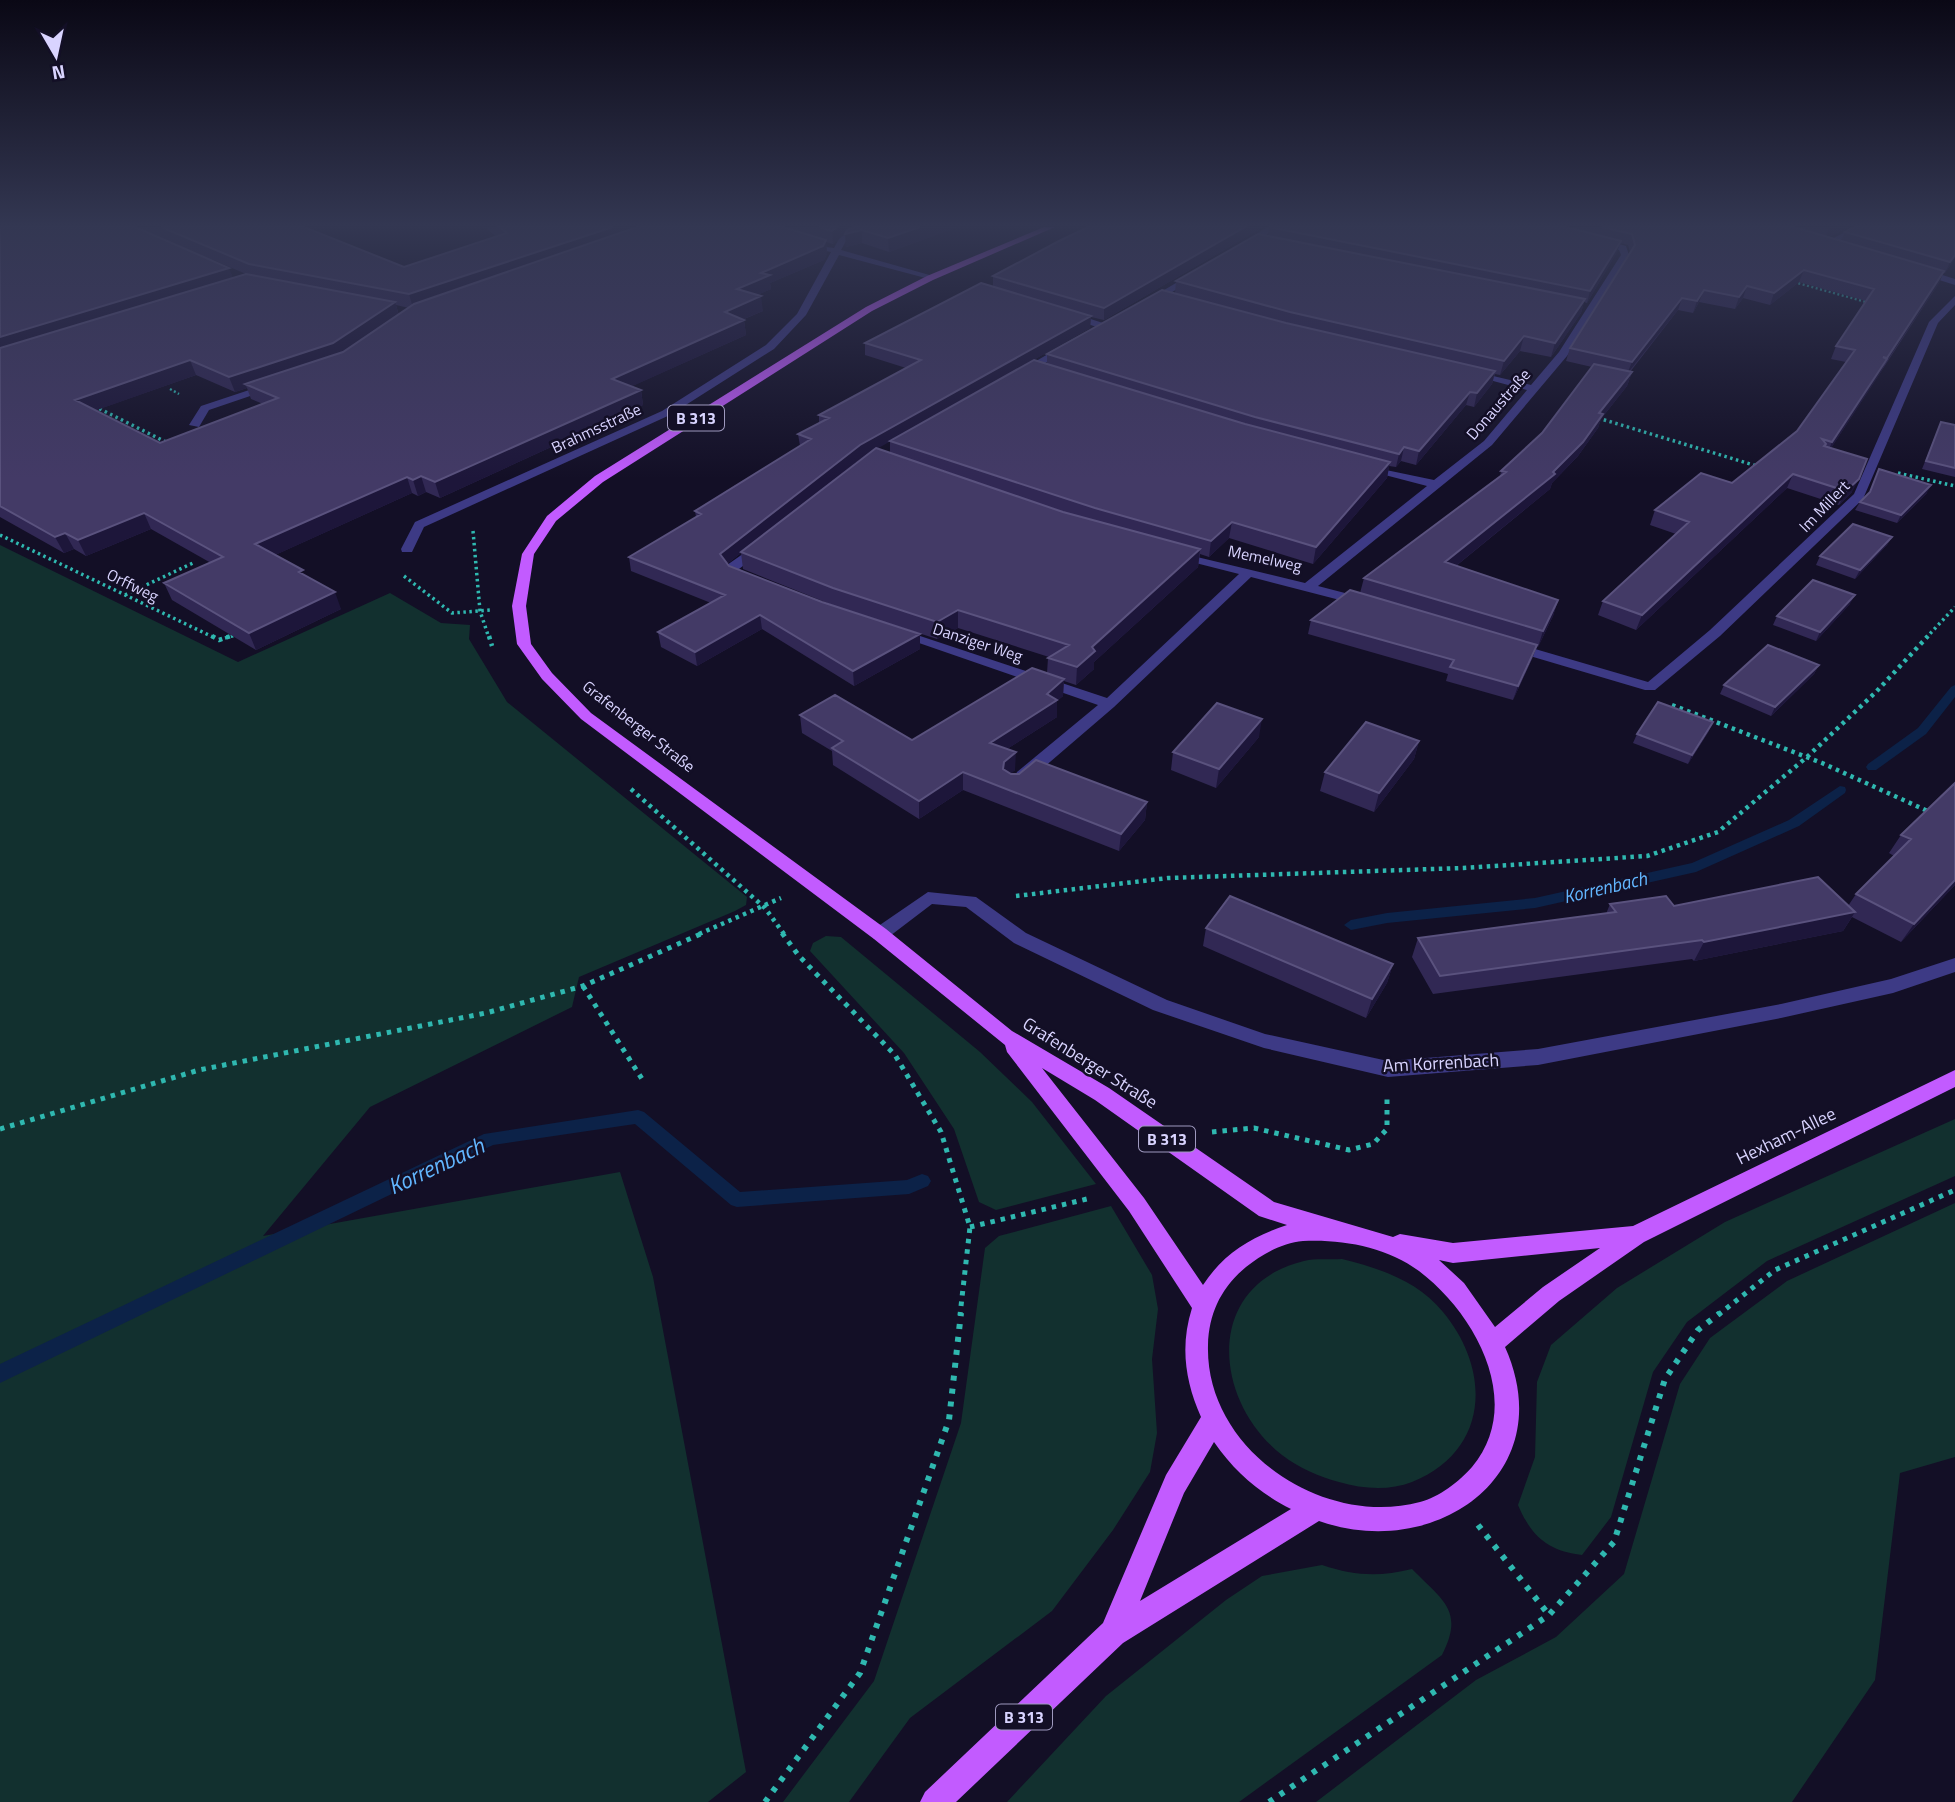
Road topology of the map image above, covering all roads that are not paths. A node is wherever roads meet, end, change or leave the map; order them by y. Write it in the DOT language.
graph roads {
  1 [pos="803,311"];
  2 [pos="867,311"];
  3 [pos="1589,311"];
  4 [pos="1944,311"];
  5 [pos="1063,313"];
  6 [pos="1093,332"];
  7 [pos="1082,338"];
  8 [pos="1030,368"];
  9 [pos="1460,371"];
  10 [pos="1042,372"];
  11 [pos="286,381"];
  12 [pos="1006,381"];
  13 [pos="1532,388"];
  14 [pos="195,425"];
  15 [pos="1348,463"];
  16 [pos="1439,485"];
  17 [pos="773,535"];
  18 [pos="407,548"];
  19 [pos="1157,549"];
  20 [pos="1247,575"];
  21 [pos="760,584"];
  22 [pos="1310,586"];
  23 [pos="1376,606"];
  24 [pos="879,628"];
  25 [pos="1493,641"];
  26 [pos="1109,704"];
  27 [pos="1012,785"];
  28 [pos="880,934"];
  29 [pos="1955,965"];
  30 [pos="1005,1037"];
  31 [pos="1955,1078"];
  32 [pos="1333,1231"];
  33 [pos="1636,1235"];
  34 [pos="1381,1241"];
  35 [pos="1202,1304"];
  36 [pos="1494,1342"];
  37 [pos="1213,1420"];
  38 [pos="1315,1508"];
  39 [pos="1113,1633"];
  40 [pos="935,1802"];
  1 -- 18 [label="street, Brahmsstraße"];
  2 -- 28 [label="main road, Grafenberger Straße / B 313"];
  3 -- 13 [label="street, Donaustraße"];
  4 -- 25 [label="street, Im Millert"];
  5 -- 6 [label="street"];
  7 -- 8 [label="street"];
  8 -- 10 [label="street"];
  8 -- 12 [label="street"];
  9 -- 13 [label="street"];
  11 -- 14 [label="street"];
  13 -- 16 [label="street, Donaustraße"];
  15 -- 16 [label="street"];
  16 -- 22 [label="street, Donaustraße"];
  17 -- 21 [label="street"];
  19 -- 20 [label="street, Memelweg"];
  20 -- 22 [label="street, Memelweg"];
  20 -- 26 [label="street"];
  22 -- 23 [label="street, Memelweg"];
  24 -- 26 [label="street, Danziger Weg"];
  26 -- 27 [label="street"];
  28 -- 29 [label="street, Am Korrenbach"];
  28 -- 30 [label="main road, Grafenberger Straße / B 313"];
  30 -- 32 [label="main road, Grafenberger Straße / B 313"];
  30 -- 35 [label="main road, Grafenberger Straße / B 313"];
  31 -- 33 [label="main road, Hexham-Allee"];
  32 -- 34 [label="main road"];
  32 -- 35 [label="main road"];
  33 -- 34 [label="main road, Hexham-Allee"];
  33 -- 36 [label="main road, Hexham-Allee"];
  34 -- 36 [label="main road"];
  35 -- 37 [label="main road"];
  36 -- 38 [label="main road"];
  37 -- 38 [label="main road"];
  37 -- 39 [label="main road, B 313"];
  38 -- 39 [label="main road, B 313"];
  39 -- 40 [label="main road, B 313"];
}
